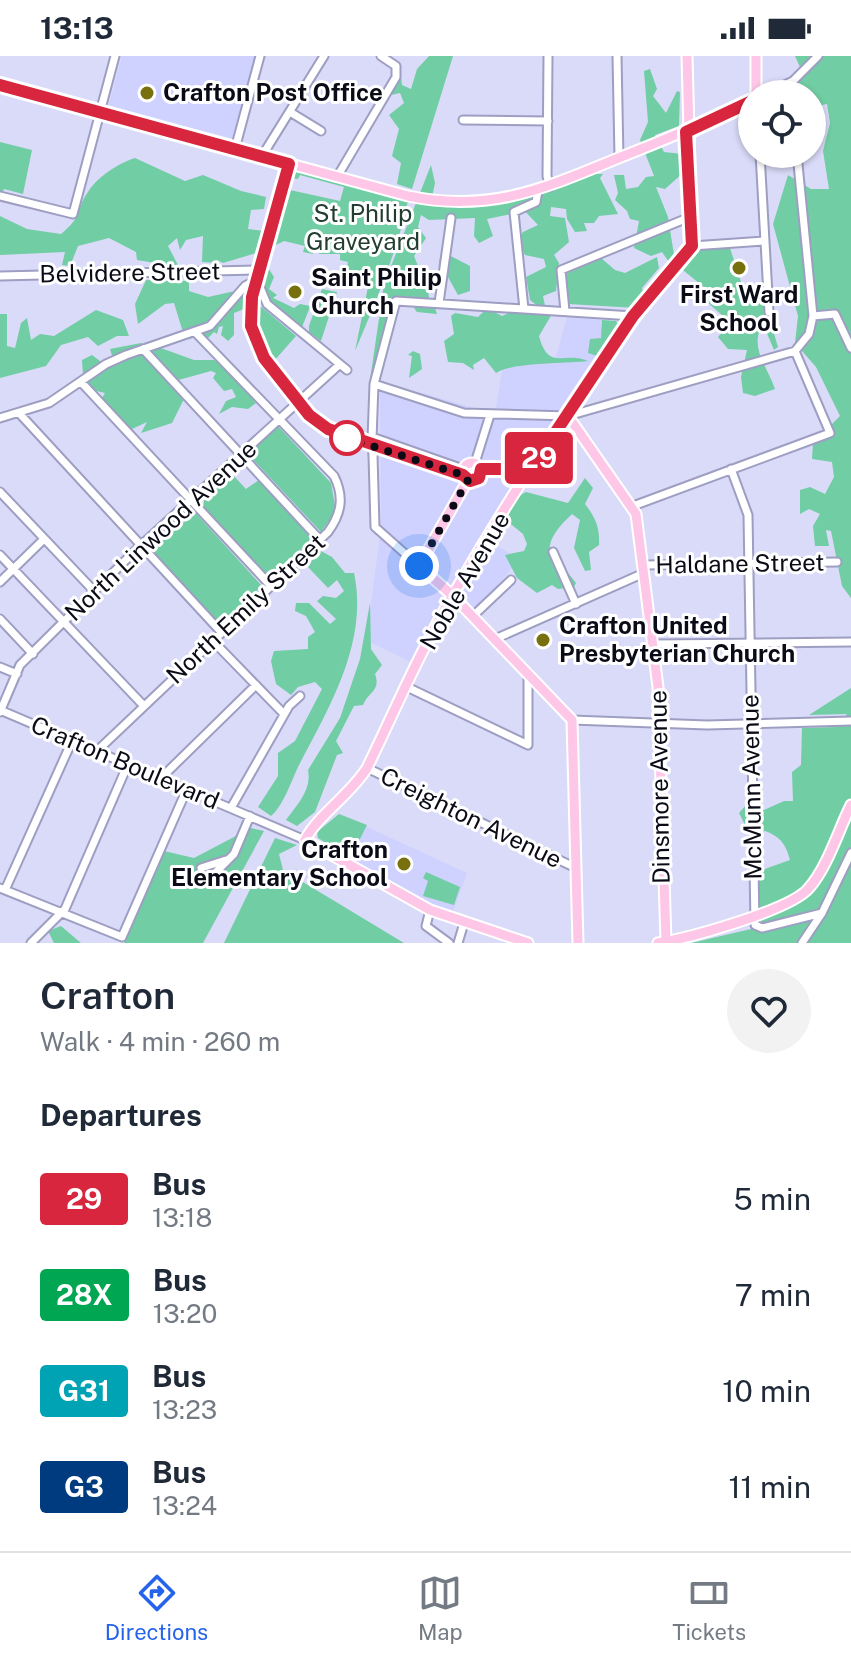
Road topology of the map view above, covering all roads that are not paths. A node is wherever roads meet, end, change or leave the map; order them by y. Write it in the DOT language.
graph roads {
  1 [pos="115,56"];
  2 [pos="260,56"];
  3 [pos="324,56"];
  4 [pos="381,56"];
  5 [pos="548,56"];
  6 [pos="617,56"];
  7 [pos="687,56"];
  8 [pos="756,56"];
  9 [pos="818,56"];
  10 [pos="756,80"];
  11 [pos="794,80"];
  12 [pos="0,85"];
  13 [pos="738,108"];
  14 [pos="290,112"];
  15 [pos="100,113"];
  16 [pos="463,120"];
  17 [pos="548,121"];
  18 [pos="321,131"];
  19 [pos="686,132"];
  20 [pos="235,149"];
  21 [pos="262,156"];
  22 [pos="619,158"];
  23 [pos="289,164"];
  24 [pos="761,168"];
  25 [pos="798,168"];
  26 [pos="337,177"];
  27 [pos="550,187"];
  28 [pos="538,191"];
  29 [pos="0,196"];
  30 [pos="451,218"];
  31 [pos="692,220"];
  32 [pos="765,241"];
  33 [pos="692,246"];
  34 [pos="258,275"];
  35 [pos="0,276"];
  36 [pos="439,303"];
  37 [pos="524,309"];
  38 [pos="565,311"];
  39 [pos="769,312"];
  40 [pos="633,316"];
  41 [pos="813,316"];
  42 [pos="195,332"];
  43 [pos="851,348"];
  44 [pos="143,349"];
  45 [pos="795,351"];
  46 [pos="337,362"];
  47 [pos="347,370"];
  48 [pos="81,382"];
  49 [pos="374,384"];
  50 [pos="298,401"];
  51 [pos="19,413"];
  52 [pos="490,415"];
  53 [pos="568,416"];
  54 [pos="0,418"];
  55 [pos="279,419"];
  56 [pos="372,438"];
  57 [pos="242,454"];
  58 [pos="478,466"];
  59 [pos="531,469"];
  60 [pos="731,469"];
  61 [pos="465,475"];
  62 [pos="0,492"];
  63 [pos="191,501"];
  64 [pos="633,506"];
  65 [pos="43,540"];
  66 [pos="320,540"];
  67 [pos="139,547"];
  68 [pos="553,552"];
  69 [pos="0,555"];
  70 [pos="837,562"];
  71 [pos="750,564"];
  72 [pos="419,566"];
  73 [pos="13,569"];
  74 [pos="644,569"];
  75 [pos="511,580"];
  76 [pos="0,582"];
  77 [pos="271,586"];
  78 [pos="94,591"];
  79 [pos="452,595"];
  80 [pos="576,604"];
  81 [pos="473,616"];
  82 [pos="0,619"];
  83 [pos="65,622"];
  84 [pos="221,632"];
  85 [pos="495,639"];
  86 [pos="212,640"];
  87 [pos="851,642"];
  88 [pos="653,644"];
  89 [pos="750,644"];
  90 [pos="33,654"];
  91 [pos="0,667"];
  92 [pos="528,673"];
  93 [pos="17,674"];
  94 [pos="256,685"];
  95 [pos="407,687"];
  96 [pos="300,696"];
  97 [pos="144,706"];
  98 [pos="0,711"];
  99 [pos="284,714"];
  100 [pos="572,720"];
  101 [pos="851,721"];
  102 [pos="752,723"];
  103 [pos="658,724"];
  104 [pos="72,741"];
  105 [pos="98,750"];
  106 [pos="128,764"];
  107 [pos="367,768"];
  108 [pos="161,778"];
  109 [pos="187,789"];
  110 [pos="851,805"];
  111 [pos="231,808"];
  112 [pos="254,817"];
  113 [pos="305,840"];
  114 [pos="851,853"];
  115 [pos="228,860"];
  116 [pos="201,868"];
  117 [pos="576,868"];
  118 [pos="216,872"];
  119 [pos="2,889"];
  120 [pos="430,910"];
  121 [pos="62,913"];
  122 [pos="822,913"];
  123 [pos="754,916"];
  124 [pos="463,926"];
  125 [pos="494,932"];
  126 [pos="662,942"];
  127 [pos="31,943"];
  128 [pos="449,943"];
  129 [pos="458,943"];
  130 [pos="500,943"];
  131 [pos="528,943"];
  132 [pos="578,943"];
  133 [pos="802,943"];
  1 -- 15 [label="street"];
  2 -- 20 [label="street"];
  3 -- 14 [label="street"];
  4 -- 26 [label="street"];
  5 -- 17 [label="street"];
  6 -- 22 [label="street"];
  7 -- 19 [label="main road"];
  8 -- 10 [label="main road"];
  9 -- 11 [label="street"];
  12 -- 15 [label="main road"];
  13 -- 19 [label="main road"];
  14 -- 18 [label="street"];
  14 -- 21 [label="street"];
  15 -- 20 [label="main road"];
  15 -- 29 [label="street"];
  16 -- 17 [label="street"];
  17 -- 27 [label="street"];
  19 -- 22 [label="main road"];
  19 -- 31 [label="main road"];
  20 -- 21 [label="main road"];
  21 -- 23 [label="main road"];
  22 -- 27 [label="main road"];
  23 -- 26 [label="main road"];
  23 -- 34 [label="main road"];
  24 -- 32 [label="street"];
  25 -- 41 [label="street"];
  26 -- 28 [label="main road"];
  27 -- 28 [label="main road"];
  28 -- 37 [label="street"];
  30 -- 36 [label="street"];
  31 -- 33 [label="main road"];
  31 -- 38 [label="street"];
  32 -- 33 [label="street"];
  32 -- 39 [label="street"];
  33 -- 40 [label="main road, Noble Avenue"];
  34 -- 35 [label="street, Belvidere Street"];
  34 -- 42 [label="street"];
  34 -- 46 [label="street"];
  34 -- 50 [label="main road"];
  36 -- 37 [label="street"];
  36 -- 49 [label="street"];
  37 -- 38 [label="street"];
  38 -- 40 [label="street"];
  40 -- 53 [label="main road, Noble Avenue"];
  41 -- 43 [label="street"];
  41 -- 45 [label="street"];
  42 -- 44 [label="street"];
  42 -- 55 [label="street, North Emily Street"];
  44 -- 48 [label="street"];
  44 -- 57 [label="street"];
  45 -- 53 [label="street"];
  45 -- 60 [label="street"];
  46 -- 47 [label="street"];
  46 -- 50 [label="street, North Linwood Avenue"];
  48 -- 51 [label="street"];
  48 -- 63 [label="street"];
  49 -- 52 [label="street"];
  49 -- 56 [label="street"];
  50 -- 55 [label="street, North Linwood Avenue"];
  50 -- 61 [label="main road"];
  51 -- 54 [label="street"];
  51 -- 67 [label="street"];
  52 -- 53 [label="street"];
  52 -- 58 [label="street"];
  53 -- 59 [label="main road, Noble Avenue"];
  53 -- 64 [label="main road, Dinsmore Avenue"];
  55 -- 57 [label="street, North Linwood Avenue"];
  55 -- 66 [label="street, North Emily Street"];
  56 -- 61 [label="street"];
  56 -- 72 [label="street, bridge"];
  57 -- 63 [label="street, North Linwood Avenue"];
  57 -- 66 [label="street"];
  58 -- 59 [label="street"];
  58 -- 61 [label="main road"];
  58 -- 61 [label="main road"];
  59 -- 79 [label="main road, Noble Avenue"];
  60 -- 64 [label="street"];
  60 -- 71 [label="street, McMunn Avenue"];
  61 -- 72 [label="main road"];
  62 -- 65 [label="street"];
  63 -- 67 [label="street, North Linwood Avenue"];
  63 -- 77 [label="street"];
  64 -- 74 [label="main road, Dinsmore Avenue"];
  65 -- 73 [label="street"];
  65 -- 78 [label="street"];
  66 -- 77 [label="street, North Emily Street"];
  67 -- 78 [label="street, North Linwood Avenue"];
  67 -- 84 [label="street"];
  68 -- 80 [label="street"];
  69 -- 73 [label="street"];
  70 -- 71 [label="street, Haldane Street"];
  71 -- 74 [label="street, Haldane Street"];
  71 -- 89 [label="street, McMunn Avenue"];
  72 -- 79 [label="main road"];
  73 -- 76 [label="street"];
  73 -- 83 [label="street"];
  74 -- 80 [label="street, Haldane Street"];
  74 -- 88 [label="main road, Dinsmore Avenue"];
  75 -- 81 [label="street"];
  77 -- 84 [label="street, North Emily Street"];
  78 -- 83 [label="street, North Linwood Avenue"];
  79 -- 81 [label="main road"];
  79 -- 95 [label="main road, Noble Avenue"];
  80 -- 85 [label="street, Haldane Street"];
  81 -- 85 [label="main road"];
  82 -- 90 [label="street"];
  83 -- 90 [label="street, North Linwood Avenue"];
  83 -- 97 [label="street"];
  84 -- 86 [label="street, North Emily Street"];
  85 -- 92 [label="main road"];
  86 -- 94 [label="street"];
  86 -- 97 [label="street, North Emily Street"];
  87 -- 89 [label="street"];
  88 -- 89 [label="street"];
  88 -- 103 [label="main road, Dinsmore Avenue"];
  89 -- 102 [label="street, McMunn Avenue"];
  90 -- 93 [label="street, North Linwood Avenue"];
  91 -- 93 [label="street"];
  92 -- 95 [label="street"];
  92 -- 100 [label="main road"];
  93 -- 98 [label="street, North Linwood Avenue"];
  94 -- 99 [label="street"];
  94 -- 108 [label="street"];
  95 -- 107 [label="main road, Noble Avenue"];
  96 -- 99 [label="street"];
  97 -- 105 [label="street, North Emily Street"];
  98 -- 104 [label="street, Crafton Boulevard"];
  99 -- 111 [label="street"];
  100 -- 103 [label="street"];
  100 -- 117 [label="main road"];
  101 -- 102 [label="street"];
  102 -- 103 [label="street"];
  102 -- 123 [label="street, McMunn Avenue"];
  103 -- 126 [label="main road, Dinsmore Avenue"];
  104 -- 105 [label="street, Crafton Boulevard"];
  104 -- 119 [label="street"];
  105 -- 106 [label="street, Crafton Boulevard"];
  106 -- 108 [label="street, Crafton Boulevard"];
  106 -- 121 [label="street"];
  107 -- 113 [label="main road, Noble Avenue"];
  107 -- 117 [label="street, Creighton Avenue"];
  108 -- 109 [label="street, Crafton Boulevard"];
  109 -- 111 [label="street, Crafton Boulevard"];
  109 -- 121 [label="street"];
  110 -- 123 [label="main road"];
  111 -- 112 [label="street, Crafton Boulevard"];
  112 -- 113 [label="street, Crafton Boulevard"];
  112 -- 115 [label="street"];
  113 -- 120 [label="main road"];
  114 -- 122 [label="street"];
  115 -- 116 [label="street"];
  115 -- 118 [label="street"];
  117 -- 132 [label="main road"];
  119 -- 121 [label="street"];
  120 -- 124 [label="main road"];
  120 -- 128 [label="street"];
  121 -- 127 [label="street"];
  122 -- 123 [label="street"];
  122 -- 133 [label="street"];
  123 -- 126 [label="main road"];
  124 -- 125 [label="main road"];
  124 -- 129 [label="street"];
  125 -- 130 [label="main road"];
  125 -- 131 [label="main road"];
}
